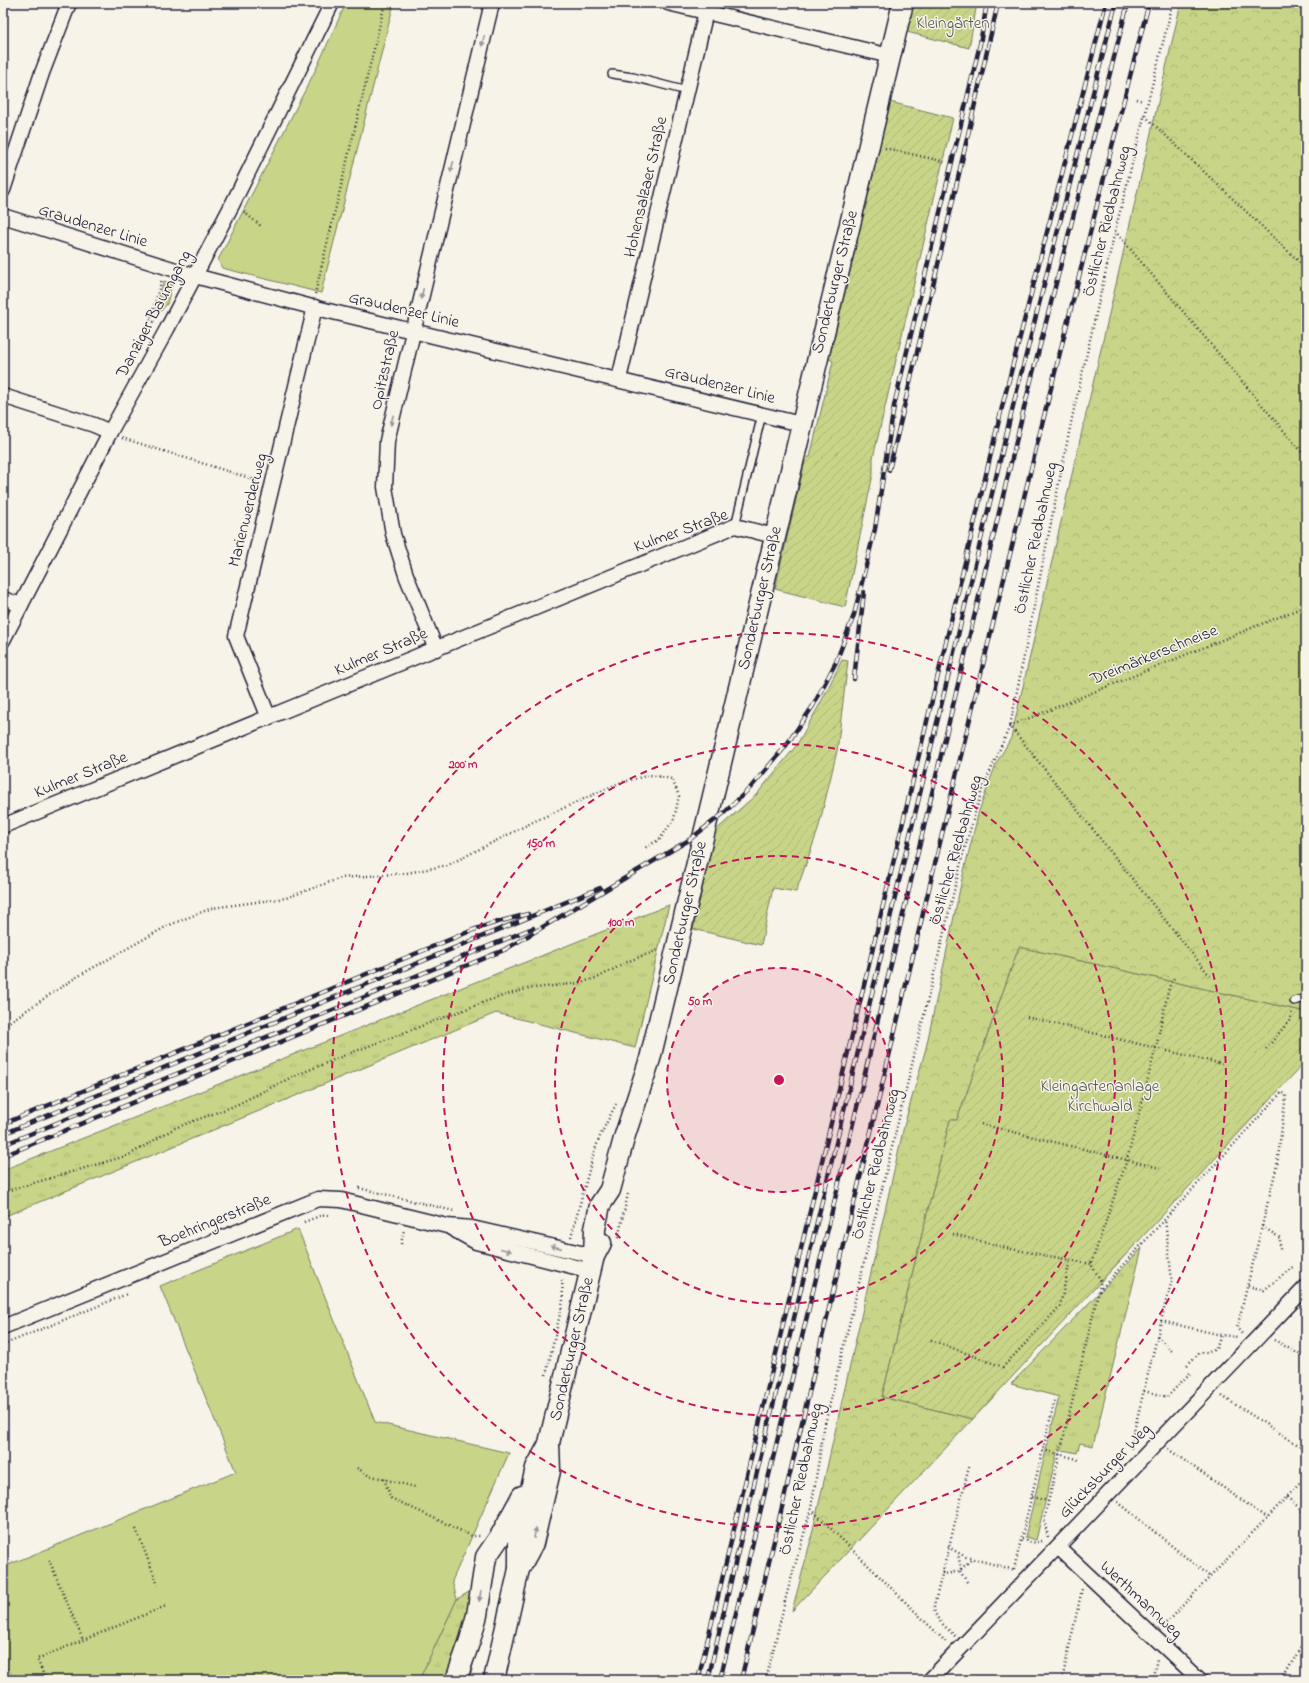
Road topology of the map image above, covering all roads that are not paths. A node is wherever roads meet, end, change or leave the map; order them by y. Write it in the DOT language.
graph roads {
  1 [pos="69,3"];
  2 [pos="332,3"];
  3 [pos="492,3"];
  4 [pos="668,3"];
  5 [pos="903,3"];
  6 [pos="707,8"];
  7 [pos="890,56"];
  8 [pos="612,74"];
  9 [pos="687,91"];
  10 [pos="3,190"];
  11 [pos="3,216"];
  12 [pos="195,276"];
  13 [pos="314,307"];
  14 [pos="413,331"];
  15 [pos="618,379"];
  16 [pos="3,396"];
  17 [pos="762,414"];
  18 [pos="801,424"];
  19 [pos="110,432"];
  20 [pos="736,526"];
  21 [pos="774,536"];
  22 [pos="3,599"];
  23 [pos="21,605"];
  24 [pos="3,640"];
  25 [pos="436,649"];
  26 [pos="269,718"];
  27 [pos="3,826"];
  28 [pos="1306,998"];
  29 [pos="1294,1001"];
  30 [pos="592,1263"];
  31 [pos="1306,1287"];
  32 [pos="3,1327"];
  33 [pos="549,1442"];
  34 [pos="533,1479"];
  35 [pos="1058,1547"];
  36 [pos="486,1557"];
  37 [pos="519,1569"];
  38 [pos="456,1680"];
  39 [pos="494,1680"];
  40 [pos="930,1680"];
  41 [pos="1200,1680"];
  1 -- 10 [label="street"];
  2 -- 12 [label="street, Danziger Baumgang"];
  3 -- 14 [label="street, Opitzstraße, one-way"];
  4 -- 6 [label="street"];
  5 -- 7 [label="street, Sonderburger Straße"];
  6 -- 7 [label="street"];
  6 -- 9 [label="street, Hohensalzaer Straße"];
  7 -- 18 [label="street, Sonderburger Straße"];
  8 -- 9 [label="lane"];
  9 -- 15 [label="street, Hohensalzaer Straße"];
  11 -- 12 [label="street, Graudenzer Linie"];
  12 -- 13 [label="street, Graudenzer Linie"];
  12 -- 19 [label="street, Danziger Baumgang"];
  13 -- 14 [label="street, Graudenzer Linie"];
  13 -- 26 [label="street, Marienwerderweg"];
  14 -- 15 [label="street, Graudenzer Linie"];
  14 -- 25 [label="street, Opitzstraße, one-way"];
  15 -- 17 [label="street, Graudenzer Linie"];
  16 -- 19 [label="street"];
  17 -- 18 [label="street, Graudenzer Linie"];
  17 -- 20 [label="lane"];
  18 -- 21 [label="street, Sonderburger Straße"];
  19 -- 23 [label="street, Danziger Baumgang"];
  20 -- 21 [label="street, Kulmer Straße"];
  20 -- 25 [label="street, Kulmer Straße"];
  21 -- 30 [label="street, Sonderburger Straße"];
  22 -- 23 [label="street"];
  23 -- 24 [label="street, Danziger Baumgang"];
  25 -- 26 [label="street, Kulmer Straße"];
  26 -- 27 [label="street, Kulmer Straße"];
  28 -- 29 [label="lane"];
  30 -- 32 [label="street, Boehringerstraße"];
  30 -- 33 [label="street, Sonderburger Straße"];
  31 -- 35 [label="street, Glücksburger Weg"];
  33 -- 34 [label="street, Sonderburger Straße"];
  37 -- 33 [label="street, Sonderburger Straße, one-way"];
  34 -- 36 [label="street"];
  34 -- 37 [label="street, Sonderburger Straße"];
  35 -- 40 [label="street, Glücksburger Weg"];
  35 -- 41 [label="street, Werthmannweg"];
  36 -- 37 [label="street"];
  36 -- 38 [label="street, one-way"];
  37 -- 39 [label="street, Sonderburger Straße"];
}
